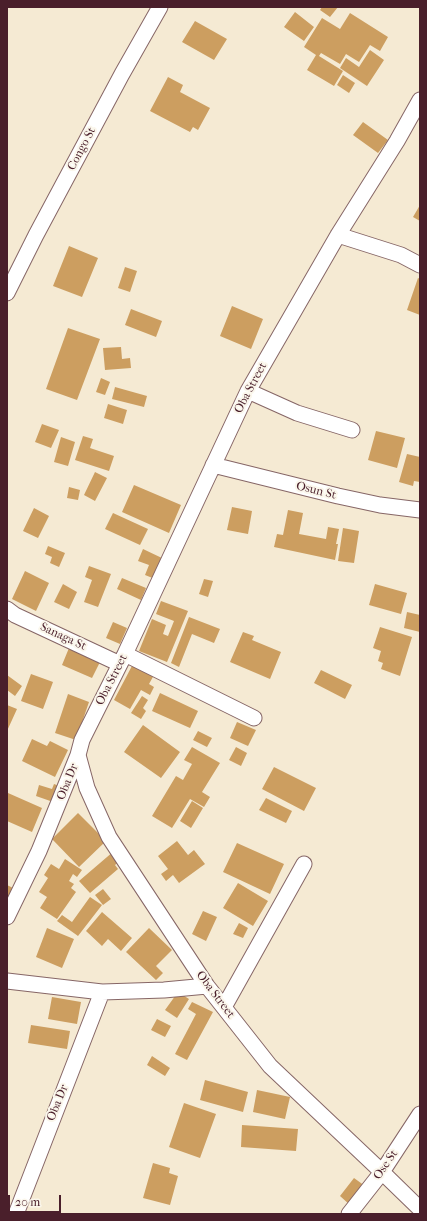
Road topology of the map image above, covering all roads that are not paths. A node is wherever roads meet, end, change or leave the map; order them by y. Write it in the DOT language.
graph roads {
  1 [pos="160,7"];
  2 [pos="420,100"];
  3 [pos="338,235"];
  4 [pos="420,265"];
  5 [pos="7,293"];
  6 [pos="248,391"];
  7 [pos="352,430"];
  8 [pos="213,465"];
  9 [pos="420,510"];
  10 [pos="7,609"];
  11 [pos="123,659"];
  12 [pos="254,718"];
  13 [pos="78,755"];
  14 [pos="304,864"];
  15 [pos="7,917"];
  16 [pos="7,981"];
  17 [pos="207,986"];
  18 [pos="102,992"];
  19 [pos="224,1007"];
  20 [pos="420,1114"];
  21 [pos="382,1172"];
  22 [pos="420,1209"];
  23 [pos="16,1214"];
  24 [pos="349,1214"];
  1 -- 5 [label="street, Congo St"];
  2 -- 3 [label="street, Oba Street"];
  3 -- 4 [label="street"];
  3 -- 6 [label="street, Oba Street"];
  6 -- 7 [label="street"];
  6 -- 8 [label="street, Oba Street"];
  8 -- 9 [label="street, Osun St"];
  8 -- 11 [label="street, Oba Street"];
  10 -- 11 [label="street, Sanaga St"];
  11 -- 12 [label="street, Sanaga St"];
  11 -- 13 [label="street, Oba Street"];
  13 -- 15 [label="street, Oba Dr"];
  13 -- 17 [label="street, Oba Street"];
  14 -- 19 [label="street"];
  16 -- 18 [label="street"];
  17 -- 18 [label="street"];
  17 -- 19 [label="street, Oba Street"];
  18 -- 23 [label="street, Oba Dr"];
  19 -- 21 [label="street, Oba Street"];
  20 -- 21 [label="street, Ose St"];
  21 -- 22 [label="street, Oba Street"];
  21 -- 24 [label="street, Ose St"];
}
